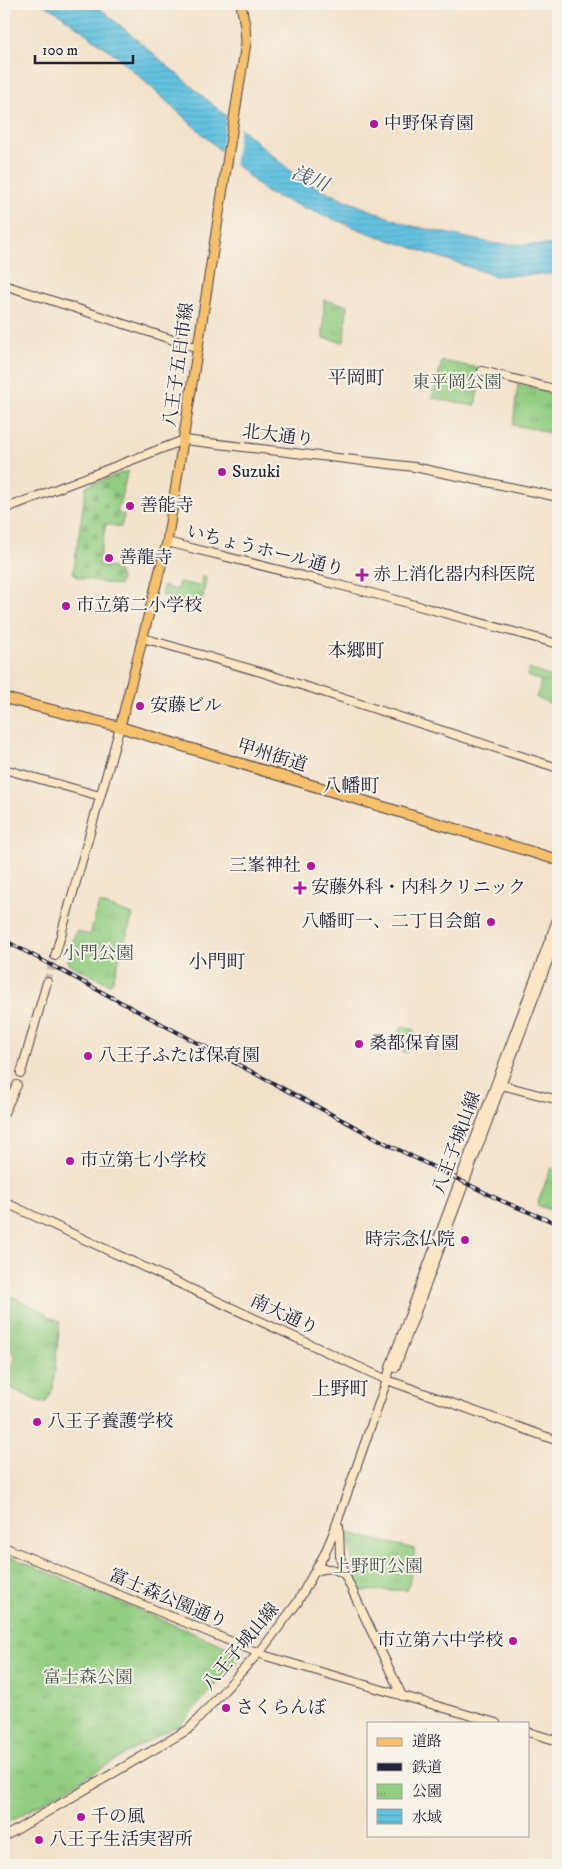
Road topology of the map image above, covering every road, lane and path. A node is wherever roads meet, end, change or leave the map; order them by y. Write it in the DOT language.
graph roads {
  1 [pos="241,4"];
  2 [pos="4,285"];
  3 [pos="198,348"];
  4 [pos="482,370"];
  5 [pos="558,390"];
  6 [pos="184,440"];
  7 [pos="558,497"];
  8 [pos="4,510"];
  9 [pos="167,542"];
  10 [pos="143,638"];
  11 [pos="558,644"];
  12 [pos="4,698"];
  13 [pos="120,727"];
  14 [pos="558,768"];
  15 [pos="4,769"];
  16 [pos="100,796"];
  17 [pos="558,860"];
  18 [pos="558,917"];
  19 [pos="558,934"];
  20 [pos="55,956"];
  21 [pos="48,982"];
  22 [pos="21,1073"];
  23 [pos="498,1084"];
  24 [pos="17,1085"];
  25 [pos="558,1100"];
  26 [pos="4,1113"];
  27 [pos="4,1202"];
  28 [pos="387,1380"];
  29 [pos="558,1441"];
  30 [pos="339,1514"];
  31 [pos="329,1544"];
  32 [pos="4,1547"];
  33 [pos="340,1556"];
  34 [pos="315,1572"];
  35 [pos="345,1576"];
  36 [pos="259,1653"];
  37 [pos="402,1696"];
  38 [pos="493,1722"];
  39 [pos="530,1733"];
  40 [pos="558,1741"];
  41 [pos="4,1837"];
  1 -- 3 [label="main road, 八王子五日市線"];
  2 -- 3 [label="street"];
  3 -- 6 [label="main road, 八王子五日市線"];
  4 -- 5 [label="street"];
  6 -- 7 [label="street, 北大通り"];
  6 -- 8 [label="street, 北大通り"];
  6 -- 9 [label="main road, 八王子五日市線"];
  9 -- 10 [label="main road, 八王子五日市線"];
  9 -- 11 [label="street, いちょうホール通り"];
  10 -- 13 [label="main road, 八王子五日市線"];
  10 -- 14 [label="street"];
  12 -- 13 [label="highway, 甲州街道"];
  13 -- 16 [label="street"];
  13 -- 17 [label="highway, 甲州街道"];
  15 -- 16 [label="street"];
  16 -- 20 [label="street"];
  18 -- 23 [label="street, 八王子城山線"];
  19 -- 23 [label="street, 八王子城山線"];
  21 -- 22 [label="street"];
  23 -- 25 [label="street"];
  23 -- 28 [label="street, 八王子城山線"];
  24 -- 26 [label="street"];
  27 -- 28 [label="street, 南大通り"];
  28 -- 29 [label="street, 南大通り"];
  28 -- 30 [label="street, 八王子城山線"];
  30 -- 31 [label="street, 八王子城山線"];
  30 -- 33 [label="street"];
  31 -- 33 [label="street"];
  31 -- 34 [label="street, 八王子城山線"];
  32 -- 36 [label="street, 富士森公園通り"];
  33 -- 35 [label="street"];
  34 -- 35 [label="street"];
  34 -- 36 [label="street, 八王子城山線"];
  35 -- 37 [label="street"];
  36 -- 37 [label="street, 富士森公園通り"];
  36 -- 41 [label="street, 八王子城山線"];
  37 -- 38 [label="street, 富士森公園通り"];
  39 -- 40 [label="street"];
}
